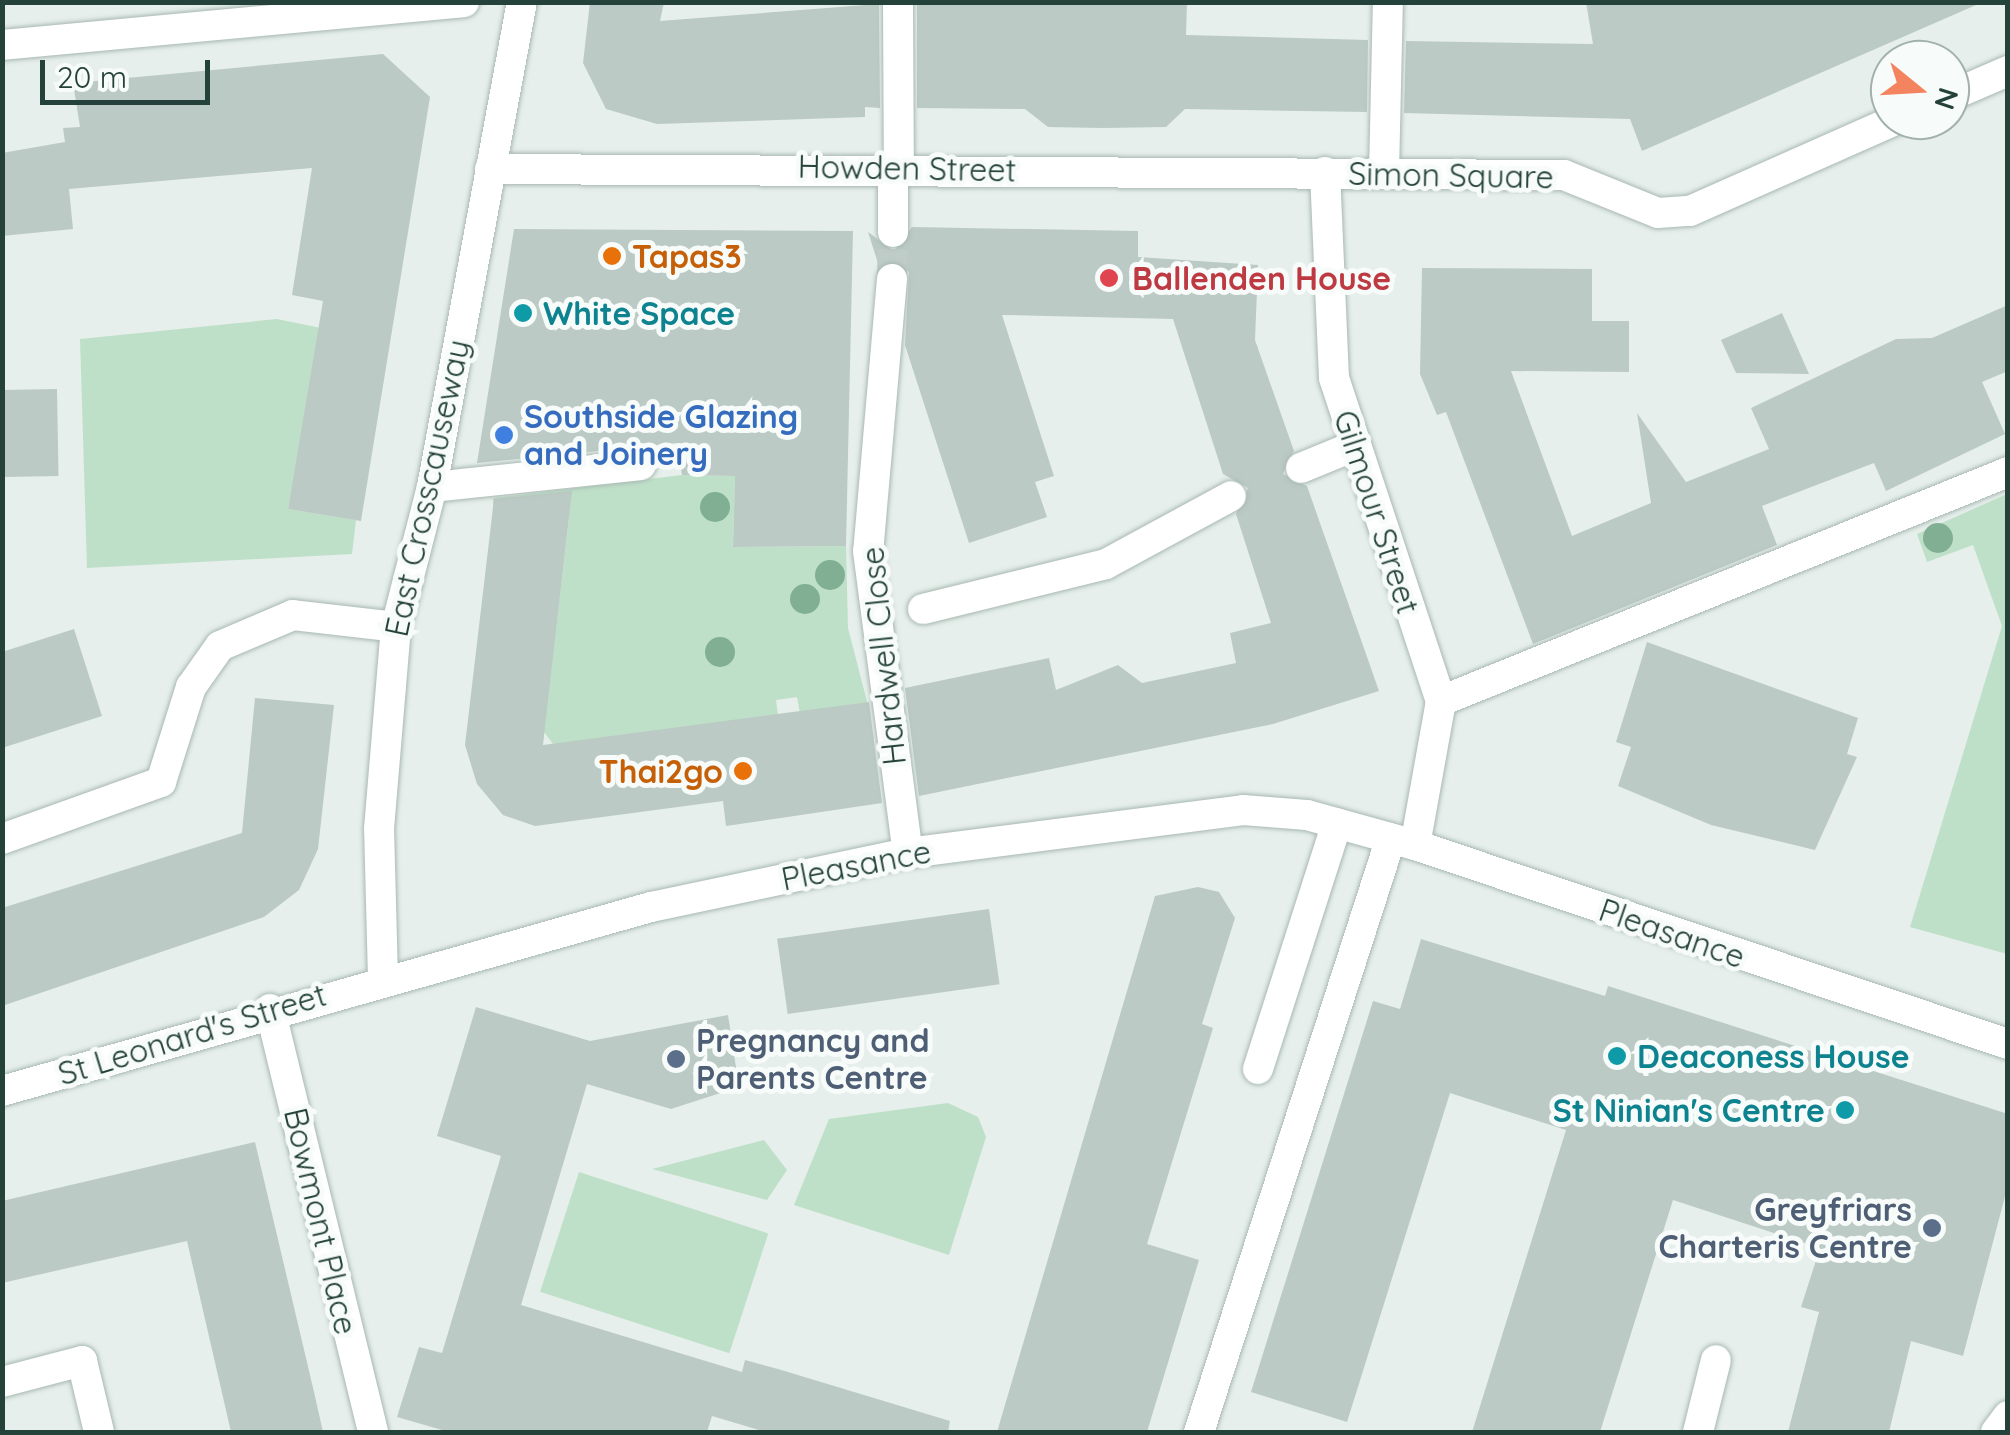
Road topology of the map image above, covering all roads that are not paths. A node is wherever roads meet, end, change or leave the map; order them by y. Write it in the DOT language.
graph roads {
  1 [pos="464,2"];
  2 [pos="522,2"];
  3 [pos="898,2"];
  4 [pos="1388,2"];
  5 [pos="2,45"];
  6 [pos="2008,70"];
  7 [pos="1970,87"];
  8 [pos="1870,131"];
  9 [pos="490,168"];
  10 [pos="896,168"];
  11 [pos="1325,172"];
  12 [pos="1384,173"];
  13 [pos="893,232"];
  14 [pos="892,279"];
  15 [pos="1352,447"];
  16 [pos="641,464"];
  17 [pos="1301,468"];
  18 [pos="2008,472"];
  19 [pos="432,486"];
  20 [pos="1231,496"];
  21 [pos="923,608"];
  22 [pos="396,626"];
  23 [pos="1441,702"];
  24 [pos="1337,823"];
  25 [pos="2,838"];
  26 [pos="1403,841"];
  27 [pos="908,853"];
  28 [pos="383,978"];
  29 [pos="270,1009"];
  30 [pos="2008,1044"];
  31 [pos="1258,1068"];
  32 [pos="2,1090"];
  33 [pos="1716,1360"];
  34 [pos="2,1382"];
  35 [pos="2008,1416"];
  36 [pos="99,1432"];
  37 [pos="373,1432"];
  38 [pos="1199,1432"];
  39 [pos="1698,1432"];
  40 [pos="1996,1432"];
  1 -- 5 [label="street"];
  2 -- 9 [label="street, East Crosscauseway"];
  3 -- 10 [label="street"];
  4 -- 12 [label="street"];
  6 -- 7 [label="street"];
  8 -- 12 [label="street, Simon Square"];
  9 -- 10 [label="street, Howden Street"];
  9 -- 19 [label="street, East Crosscauseway"];
  10 -- 11 [label="street, Howden Street"];
  10 -- 13 [label="street"];
  11 -- 12 [label="street, Simon Square"];
  11 -- 15 [label="street, Gilmour Street"];
  14 -- 27 [label="street, Hardwell Close"];
  15 -- 17 [label="street"];
  15 -- 23 [label="street, Gilmour Street"];
  16 -- 19 [label="street"];
  18 -- 23 [label="street"];
  19 -- 22 [label="street, East Crosscauseway"];
  20 -- 21 [label="street"];
  22 -- 25 [label="street"];
  22 -- 28 [label="street, East Crosscauseway"];
  23 -- 26 [label="street, Gilmour Street"];
  24 -- 26 [label="street, Pleasance"];
  24 -- 27 [label="street, Pleasance"];
  24 -- 31 [label="street"];
  26 -- 30 [label="street, Pleasance"];
  26 -- 38 [label="street, Gilmour Street"];
  27 -- 28 [label="street, Pleasance"];
  28 -- 29 [label="street, St Leonard's Street"];
  29 -- 32 [label="street, St Leonard's Street"];
  29 -- 37 [label="street, Bowmont Place"];
  33 -- 39 [label="street"];
  34 -- 36 [label="street"];
  35 -- 40 [label="street"];
}
